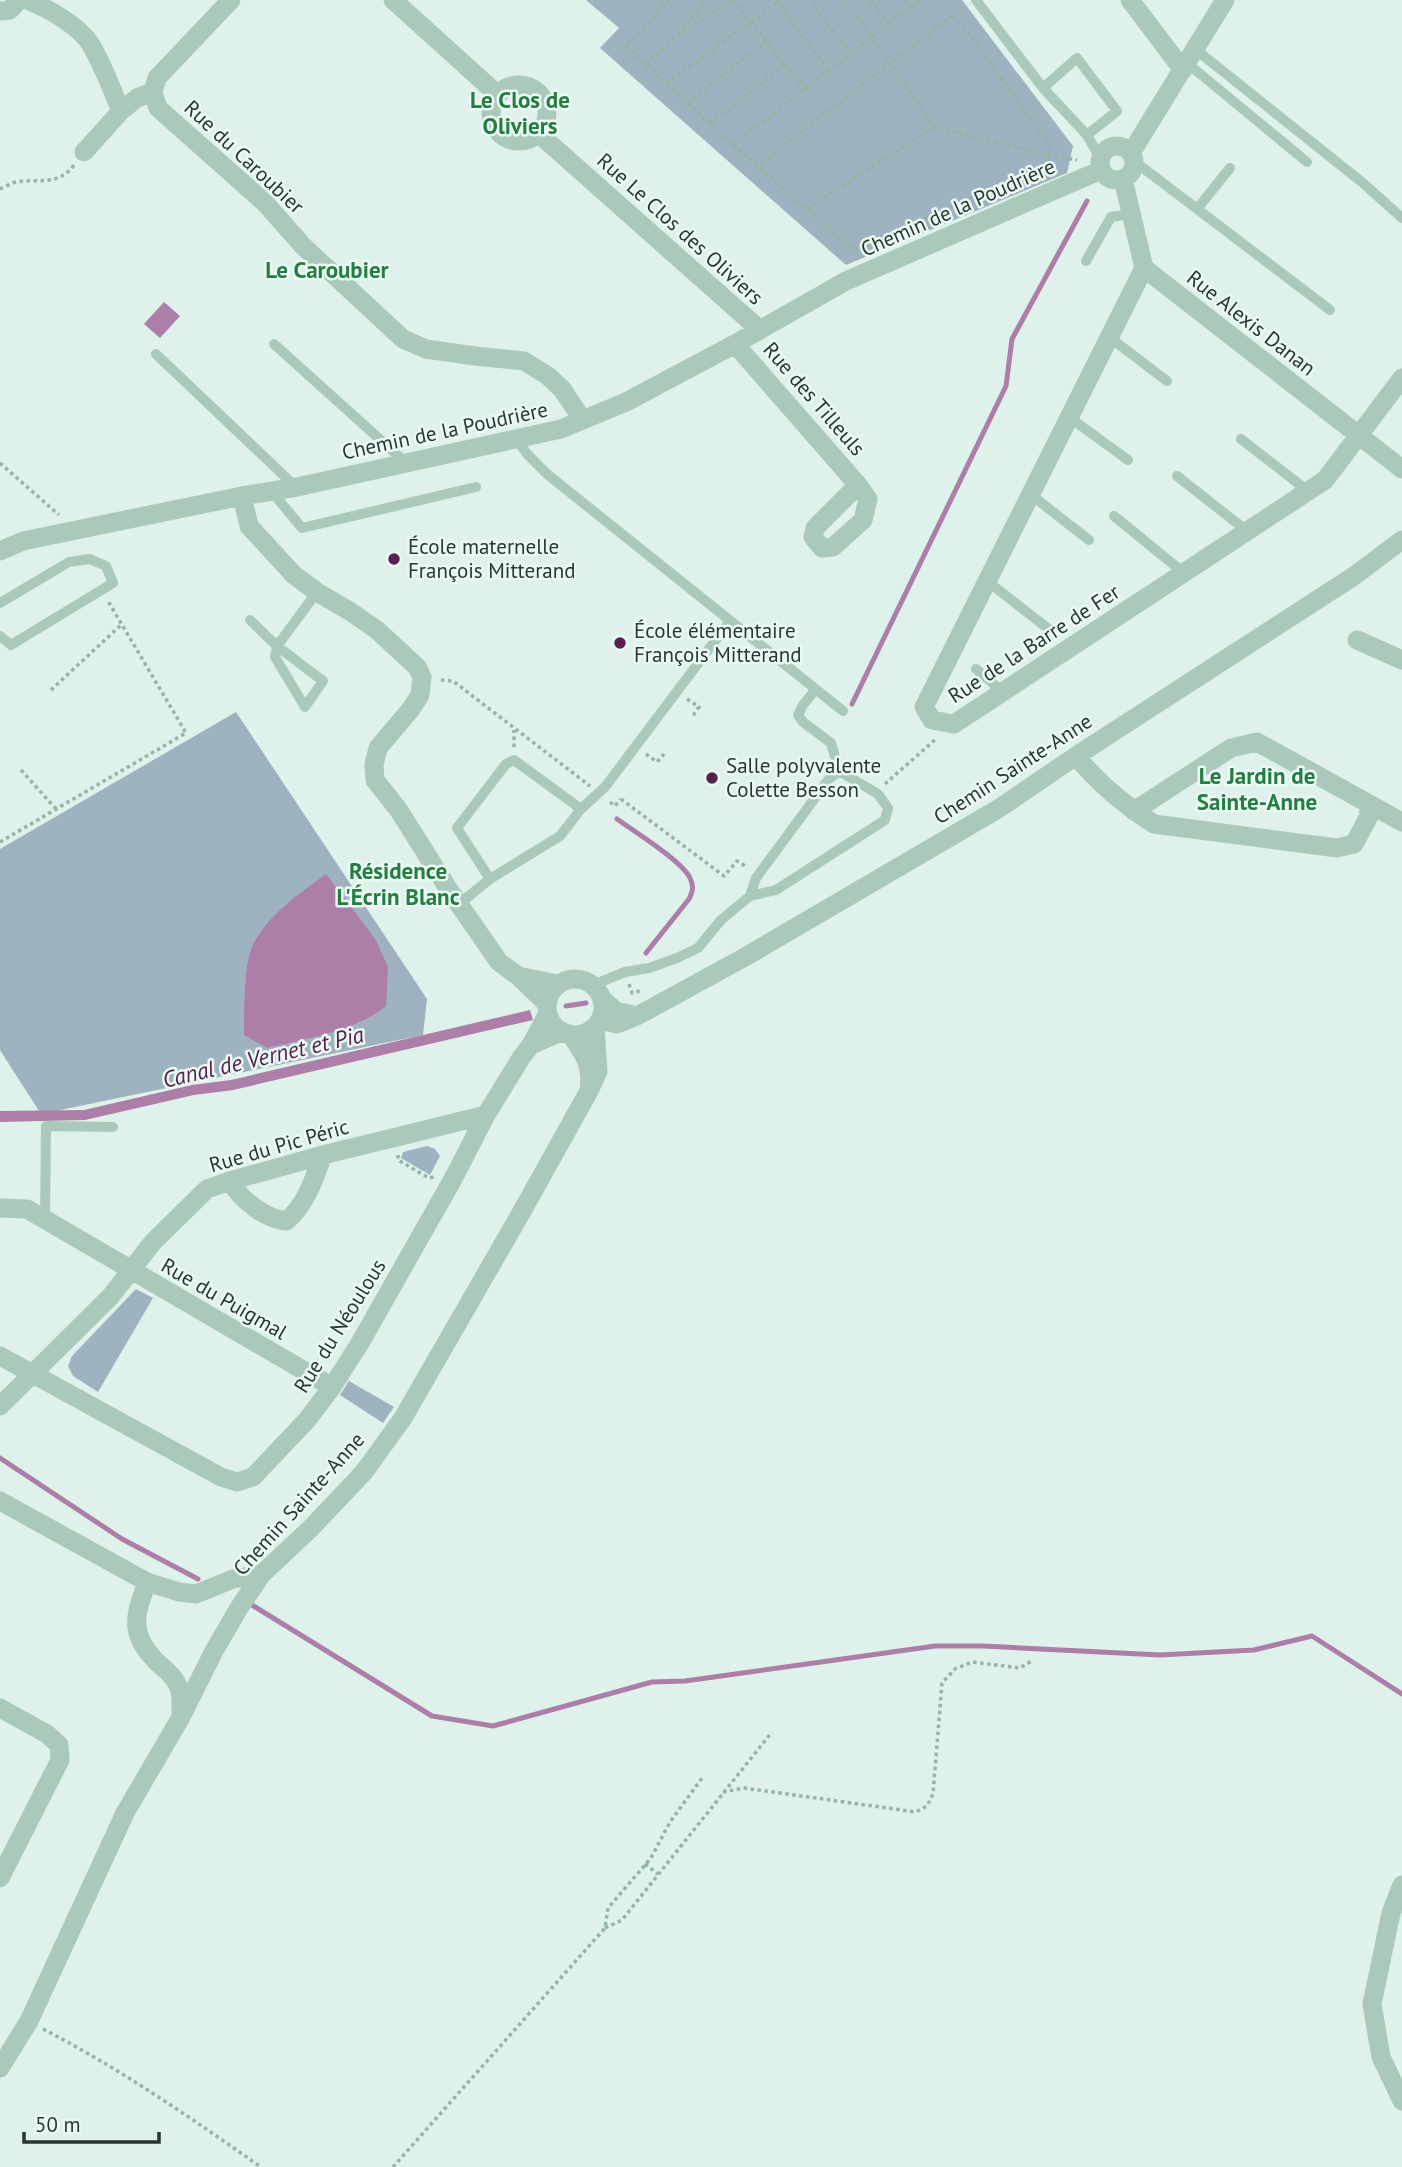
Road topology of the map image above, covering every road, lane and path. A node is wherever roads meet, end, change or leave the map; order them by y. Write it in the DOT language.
graph roads {
  1 [pos="19,0"];
  2 [pos="27,0"];
  3 [pos="231,0"];
  4 [pos="393,0"];
  5 [pos="669,0"];
  6 [pos="706,0"];
  7 [pos="733,0"];
  8 [pos="815,0"];
  9 [pos="844,0"];
  10 [pos="870,0"];
  11 [pos="906,0"];
  12 [pos="920,0"];
  13 [pos="976,0"];
  14 [pos="1130,0"];
  15 [pos="1225,0"];
  16 [pos="778,1"];
  17 [pos="911,7"];
  18 [pos="0,11"];
  19 [pos="750,21"];
  20 [pos="889,25"];
  21 [pos="674,38"];
  22 [pos="872,38"];
  23 [pos="766,42"];
  24 [pos="851,54"];
  25 [pos="1188,61"];
  26 [pos="891,63"];
  27 [pos="646,64"];
  28 [pos="785,65"];
  29 [pos="829,71"];
  30 [pos="666,83"];
  31 [pos="1043,88"];
  32 [pos="805,90"];
  33 [pos="153,92"];
  34 [pos="498,94"];
  35 [pos="687,103"];
  36 [pos="121,111"];
  37 [pos="710,123"];
  38 [pos="934,127"];
  39 [pos="539,134"];
  40 [pos="1087,135"];
  41 [pos="733,145"];
  42 [pos="84,152"];
  43 [pos="1048,155"];
  44 [pos="1133,157"];
  45 [pos="1307,162"];
  46 [pos="1100,164"];
  47 [pos="757,166"];
  48 [pos="1230,168"];
  49 [pos="1122,180"];
  50 [pos="0,189"];
  51 [pos="807,209"];
  52 [pos="1197,209"];
  53 [pos="1131,214"];
  54 [pos="1402,218"];
  55 [pos="1086,261"];
  56 [pos="1143,268"];
  57 [pos="1330,310"];
  58 [pos="760,330"];
  59 [pos="1109,337"];
  60 [pos="274,344"];
  61 [pos="735,344"];
  62 [pos="156,354"];
  63 [pos="1402,378"];
  64 [pos="1167,381"];
  65 [pos="1069,417"];
  66 [pos="582,419"];
  67 [pos="1359,437"];
  68 [pos="514,438"];
  69 [pos="1241,439"];
  70 [pos="1128,460"];
  71 [pos="0,463"];
  72 [pos="406,463"];
  73 [pos="1402,468"];
  74 [pos="1177,476"];
  75 [pos="858,485"];
  76 [pos="476,486"];
  77 [pos="296,487"];
  78 [pos="1308,491"];
  79 [pos="272,492"];
  80 [pos="1030,494"];
  81 [pos="242,496"];
  82 [pos="1114,516"];
  83 [pos="71,531"];
  84 [pos="1247,531"];
  85 [pos="1088,540"];
  86 [pos="1402,540"];
  87 [pos="0,551"];
  88 [pos="1184,573"];
  89 [pos="987,581"];
  90 [pos="101,590"];
  91 [pos="317,592"];
  92 [pos="0,603"];
  93 [pos="250,620"];
  94 [pos="730,621"];
  95 [pos="121,625"];
  96 [pos="1055,634"];
  97 [pos="0,636"];
  98 [pos="1357,640"];
  99 [pos="277,646"];
  100 [pos="1402,660"];
  101 [pos="976,669"];
  102 [pos="422,677"];
  103 [pos="51,690"];
  104 [pos="815,690"];
  105 [pos="677,691"];
  106 [pos="1003,692"];
  107 [pos="844,711"];
  108 [pos="692,717"];
  109 [pos="954,724"];
  110 [pos="514,729"];
  111 [pos="636,746"];
  112 [pos="664,754"];
  113 [pos="1076,756"];
  114 [pos="514,760"];
  115 [pos="21,770"];
  116 [pos="839,771"];
  117 [pos="602,790"];
  118 [pos="878,794"];
  119 [pos="620,799"];
  120 [pos="1368,804"];
  121 [pos="56,809"];
  122 [pos="581,809"];
  123 [pos="1134,811"];
  124 [pos="1402,822"];
  125 [pos="0,842"];
  126 [pos="759,875"];
  127 [pos="490,879"];
  128 [pos="750,896"];
  129 [pos="459,904"];
  130 [pos="518,976"];
  131 [pos="558,984"];
  132 [pos="598,993"];
  133 [pos="547,1009"];
  134 [pos="637,1016"];
  135 [pos="598,1024"];
  136 [pos="566,1034"];
  137 [pos="531,1045"];
  138 [pos="589,1091"];
  139 [pos="486,1115"];
  140 [pos="456,1122"];
  141 [pos="113,1127"];
  142 [pos="399,1137"];
  143 [pos="466,1152"];
  144 [pos="323,1155"];
  145 [pos="453,1179"];
  146 [pos="230,1181"];
  147 [pos="0,1208"];
  148 [pos="45,1220"];
  149 [pos="130,1271"];
  150 [pos="0,1356"];
  151 [pos="33,1374"];
  152 [pos="332,1387"];
  153 [pos="0,1406"];
  154 [pos="0,1501"];
  155 [pos="262,1574"];
  156 [pos="147,1582"];
  157 [pos="1033,1660"];
  158 [pos="0,1708"];
  159 [pos="181,1717"];
  160 [pos="772,1732"];
  161 [pos="702,1778"];
  162 [pos="723,1792"];
  163 [pos="7,1845"];
  164 [pos="645,1864"];
  165 [pos="658,1874"];
  166 [pos="0,1878"];
  167 [pos="1402,1885"];
  168 [pos="605,1928"];
  169 [pos="29,2021"];
  170 [pos="0,2068"];
  171 [pos="1402,2101"];
  172 [pos="261,2167"];
  173 [pos="393,2167"];
  1 -- 18 [label="street"];
  2 -- 36 [label="street"];
  3 -- 33 [label="street"];
  4 -- 34 [label="street"];
  5 -- 27 [label="path"];
  6 -- 21 [label="path"];
  7 -- 19 [label="path"];
  7 -- 21 [label="path"];
  8 -- 24 [label="path"];
  9 -- 22 [label="path"];
  10 -- 20 [label="path"];
  11 -- 17 [label="path"];
  12 -- 17 [label="path"];
  13 -- 31 [label="lane"];
  14 -- 25 [label="street"];
  15 -- 25 [label="street"];
  16 -- 19 [label="path"];
  16 -- 29 [label="path"];
  17 -- 20 [label="path"];
  19 -- 23 [label="path"];
  19 -- 30 [label="path"];
  20 -- 22 [label="path"];
  21 -- 27 [label="path"];
  22 -- 24 [label="path"];
  22 -- 26 [label="path"];
  23 -- 28 [label="path"];
  23 -- 35 [label="path"];
  24 -- 29 [label="path"];
  25 -- 44 [label="street"];
  25 -- 45 [label="lane"];
  25 -- 54 [label="lane"];
  26 -- 38 [label="path"];
  26 -- 43 [label="path"];
  26 -- 47 [label="path"];
  27 -- 30 [label="path"];
  28 -- 32 [label="path"];
  28 -- 37 [label="path"];
  29 -- 32 [label="path"];
  30 -- 35 [label="path"];
  31 -- 40 [label="lane"];
  31 -- 40 [label="lane"];
  32 -- 41 [label="path"];
  33 -- 36 [label="street"];
  33 -- 66 [label="street, Rue du Caroubier"];
  34 -- 39 [label="street"];
  34 -- 39 [label="street"];
  35 -- 37 [label="path"];
  36 -- 42 [label="street"];
  37 -- 41 [label="path"];
  38 -- 43 [label="path"];
  38 -- 51 [label="path"];
  39 -- 58 [label="street, Rue Le Clos des Oliviers"];
  40 -- 46 [label="lane"];
  41 -- 47 [label="path"];
  42 -- 50 [label="path"];
  43 -- 46 [label="path"];
  43 -- 51 [label="path"];
  44 -- 46 [label="street"];
  44 -- 49 [label="street"];
  44 -- 52 [label="lane"];
  46 -- 49 [label="street"];
  46 -- 58 [label="street, Chemin de la Poudrière"];
  47 -- 51 [label="path"];
  48 -- 52 [label="lane"];
  49 -- 53 [label="street"];
  52 -- 57 [label="lane"];
  53 -- 55 [label="lane"];
  53 -- 56 [label="street"];
  56 -- 59 [label="street, Rue de la Barre de Fer"];
  56 -- 67 [label="street, Rue Alexis Danan"];
  58 -- 61 [label="street, Chemin de la Poudrière"];
  59 -- 64 [label="lane"];
  59 -- 65 [label="street, Rue de la Barre de Fer"];
  60 -- 72 [label="lane"];
  61 -- 66 [label="street, Chemin de la Poudrière"];
  61 -- 75 [label="street, Rue des Tilleuls"];
  62 -- 77 [label="lane"];
  63 -- 67 [label="street, Rue de la Barre de Fer"];
  65 -- 70 [label="lane"];
  65 -- 80 [label="street, Rue de la Barre de Fer"];
  66 -- 68 [label="street, Chemin de la Poudrière"];
  67 -- 73 [label="street, Rue Alexis Danan"];
  67 -- 78 [label="street, Rue de la Barre de Fer"];
  68 -- 72 [label="street, Chemin de la Poudrière"];
  68 -- 94 [label="lane"];
  69 -- 78 [label="lane"];
  71 -- 83 [label="path"];
  72 -- 77 [label="street, Chemin de la Poudrière"];
  74 -- 84 [label="lane"];
  76 -- 79 [label="lane"];
  77 -- 79 [label="street, Chemin de la Poudrière"];
  78 -- 84 [label="street, Rue de la Barre de Fer"];
  79 -- 81 [label="street, Chemin de la Poudrière"];
  80 -- 85 [label="lane"];
  80 -- 89 [label="street, Rue de la Barre de Fer"];
  81 -- 83 [label="street, Chemin de la Poudrière"];
  81 -- 91 [label="street"];
  82 -- 88 [label="lane"];
  83 -- 87 [label="street, Chemin de la Poudrière"];
  84 -- 88 [label="street, Rue de la Barre de Fer"];
  86 -- 113 [label="street, Chemin Sainte-Anne"];
  88 -- 106 [label="street, Rue de la Barre de Fer"];
  89 -- 96 [label="lane"];
  89 -- 109 [label="street, Rue de la Barre de Fer"];
  90 -- 92 [label="lane"];
  90 -- 95 [label="path"];
  90 -- 97 [label="lane"];
  91 -- 99 [label="lane"];
  91 -- 102 [label="street"];
  93 -- 99 [label="lane"];
  94 -- 104 [label="lane"];
  94 -- 105 [label="lane"];
  95 -- 103 [label="path"];
  95 -- 121 [label="path"];
  98 -- 100 [label="street"];
  99 -- 99 [label="lane"];
  101 -- 106 [label="lane"];
  102 -- 110 [label="path"];
  102 -- 129 [label="street"];
  104 -- 107 [label="lane"];
  104 -- 116 [label="lane"];
  105 -- 108 [label="path"];
  105 -- 111 [label="lane"];
  106 -- 109 [label="street, Rue de la Barre de Fer"];
  109 -- 118 [label="path"];
  110 -- 114 [label="path"];
  110 -- 117 [label="path"];
  111 -- 112 [label="path"];
  111 -- 117 [label="lane"];
  113 -- 123 [label="street"];
  113 -- 134 [label="street, Chemin Sainte-Anne"];
  114 -- 122 [label="lane"];
  114 -- 127 [label="lane"];
  115 -- 121 [label="path"];
  116 -- 118 [label="lane"];
  116 -- 126 [label="lane"];
  117 -- 119 [label="path"];
  117 -- 119 [label="path"];
  117 -- 122 [label="lane"];
  118 -- 128 [label="lane"];
  119 -- 126 [label="path"];
  120 -- 123 [label="street"];
  120 -- 123 [label="street"];
  120 -- 124 [label="street"];
  121 -- 125 [label="path"];
  122 -- 127 [label="lane"];
  126 -- 128 [label="lane"];
  127 -- 129 [label="lane"];
  128 -- 132 [label="lane"];
  129 -- 130 [label="street"];
  130 -- 131 [label="street"];
  130 -- 133 [label="street"];
  131 -- 132 [label="street"];
  131 -- 133 [label="street"];
  132 -- 134 [label="street"];
  132 -- 135 [label="street"];
  133 -- 136 [label="street"];
  133 -- 137 [label="street, Rue du Néoulous"];
  134 -- 135 [label="street, Chemin Sainte-Anne"];
  135 -- 136 [label="street"];
  135 -- 138 [label="street, Chemin Sainte-Anne"];
  136 -- 137 [label="street"];
  136 -- 138 [label="street"];
  137 -- 139 [label="street, Rue du Néoulous"];
  138 -- 155 [label="street, Chemin Sainte-Anne"];
  139 -- 140 [label="street, Rue du Pic Péric"];
  139 -- 143 [label="street, Rue du Néoulous"];
  140 -- 142 [label="street, Rue du Pic Péric"];
  140 -- 143 [label="street"];
  141 -- 148 [label="lane"];
  142 -- 144 [label="street, Rue du Pic Péric"];
  142 -- 145 [label="path"];
  143 -- 145 [label="street, Rue du Néoulous"];
  144 -- 146 [label="street, Rue du Pic Péric"];
  144 -- 146 [label="street"];
  145 -- 152 [label="street, Rue du Néoulous"];
  146 -- 149 [label="street, Rue du Pic Péric"];
  147 -- 148 [label="street, Rue du Puigmal"];
  148 -- 149 [label="street, Rue du Puigmal"];
  149 -- 151 [label="street, Rue du Pic Péric"];
  149 -- 152 [label="street, Rue du Puigmal"];
  150 -- 151 [label="street, Rue du Néoulous"];
  151 -- 152 [label="street, Rue du Néoulous"];
  151 -- 153 [label="street, Rue du Pic Péric"];
  154 -- 156 [label="street"];
  155 -- 156 [label="street"];
  155 -- 159 [label="street, Chemin Sainte-Anne"];
  156 -- 159 [label="street"];
  157 -- 162 [label="path"];
  158 -- 163 [label="street"];
  159 -- 169 [label="street, Chemin Sainte-Anne"];
  160 -- 162 [label="path"];
  161 -- 164 [label="path"];
  162 -- 165 [label="path"];
  163 -- 166 [label="street"];
  164 -- 165 [label="path"];
  164 -- 168 [label="path"];
  165 -- 168 [label="path"];
  167 -- 171 [label="street"];
  168 -- 173 [label="path"];
  169 -- 170 [label="street, Chemin Sainte-Anne"];
  169 -- 172 [label="path"];
}
